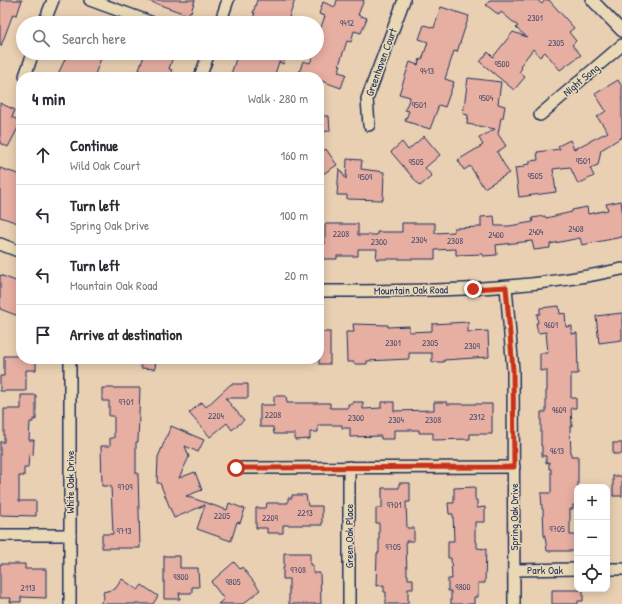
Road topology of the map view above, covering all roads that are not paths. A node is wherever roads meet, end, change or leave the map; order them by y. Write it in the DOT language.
graph roads {
  1 [pos="53,0"];
  2 [pos="90,0"];
  3 [pos="228,0"];
  4 [pos="404,0"];
  5 [pos="592,0"];
  6 [pos="47,16"];
  7 [pos="134,16"];
  8 [pos="222,16"];
  9 [pos="622,31"];
  10 [pos="622,45"];
  11 [pos="31,60"];
  12 [pos="206,60"];
  13 [pos="26,72"];
  14 [pos="202,72"];
  15 [pos="540,115"];
  16 [pos="369,125"];
  17 [pos="0,244"];
  18 [pos="16,250"];
  19 [pos="622,269"];
  20 [pos="506,287"];
  21 [pos="324,291"];
  22 [pos="70,364"];
  23 [pos="349,467"];
  24 [pos="514,467"];
  25 [pos="236,468"];
  26 [pos="0,535"];
  27 [pos="70,535"];
  28 [pos="610,569"];
  29 [pos="622,569"];
  30 [pos="514,570"];
  31 [pos="574,570"];
  32 [pos="70,604"];
  33 [pos="349,604"];
  34 [pos="514,604"];
  1 -- 6 [label="street"];
  2 -- 7 [label="street"];
  3 -- 8 [label="street"];
  4 -- 16 [label="street, Greenhaven Court"];
  5 -- 9 [label="street"];
  10 -- 15 [label="street, Night Song"];
  11 -- 13 [label="street"];
  12 -- 14 [label="street"];
  17 -- 18 [label="street"];
  19 -- 20 [label="street, Mountain Oak Road"];
  20 -- 21 [label="street, Mountain Oak Road"];
  20 -- 24 [label="street, Spring Oak Drive"];
  22 -- 27 [label="street, White Oak Drive"];
  23 -- 24 [label="street"];
  23 -- 25 [label="street"];
  23 -- 33 [label="street, Green Oak Place"];
  24 -- 30 [label="street, Spring Oak Drive"];
  26 -- 27 [label="street"];
  27 -- 32 [label="street, White Oak Drive"];
  28 -- 29 [label="street"];
  30 -- 31 [label="street, Park Oak"];
  30 -- 34 [label="street, Spring Oak Drive"];
}
